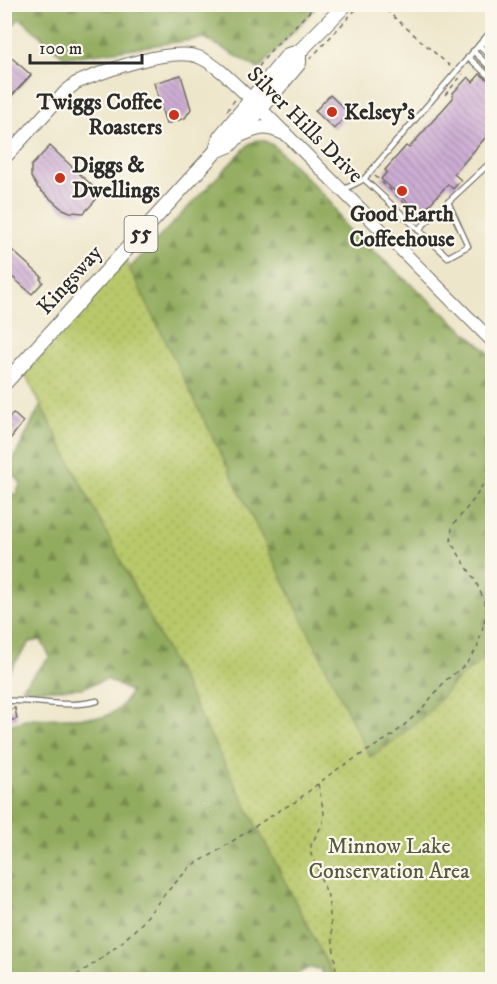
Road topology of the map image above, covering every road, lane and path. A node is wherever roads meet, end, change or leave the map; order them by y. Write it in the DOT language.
graph roads {
  1 [pos="317,4"];
  2 [pos="379,4"];
  3 [pos="340,8"];
  4 [pos="491,33"];
  5 [pos="492,41"];
  6 [pos="481,43"];
  7 [pos="492,50"];
  8 [pos="473,51"];
  9 [pos="468,57"];
  10 [pos="492,58"];
  11 [pos="492,69"];
  12 [pos="456,71"];
  13 [pos="461,76"];
  14 [pos="492,79"];
  15 [pos="251,99"];
  16 [pos="224,116"];
  17 [pos="284,133"];
  18 [pos="238,136"];
  19 [pos="216,152"];
  20 [pos="4,159"];
  21 [pos="492,161"];
  22 [pos="375,176"];
  23 [pos="364,179"];
  24 [pos="342,192"];
  25 [pos="448,202"];
  26 [pos="420,217"];
  27 [pos="418,230"];
  28 [pos="492,340"];
  29 [pos="4,384"];
  30 [pos="492,475"];
  31 [pos="492,608"];
  32 [pos="486,610"];
  33 [pos="4,701"];
  34 [pos="97,701"];
  35 [pos="492,767"];
  36 [pos="318,784"];
  37 [pos="492,824"];
  38 [pos="69,980"];
  39 [pos="302,980"];
  40 [pos="308,980"];
  41 [pos="337,980"];
  1 -- 15 [label="path"];
  2 -- 12 [label="path"];
  3 -- 15 [label="main road, Kingsway / 55"];
  4 -- 5 [label="lane"];
  4 -- 6 [label="lane"];
  6 -- 7 [label="lane"];
  6 -- 8 [label="lane"];
  6 -- 10 [label="lane"];
  8 -- 9 [label="lane"];
  8 -- 11 [label="lane"];
  9 -- 12 [label="lane"];
  9 -- 14 [label="lane"];
  12 -- 13 [label="path"];
  12 -- 23 [label="lane"];
  15 -- 16 [label="path"];
  15 -- 17 [label="street, Silver Hills Drive"];
  15 -- 18 [label="main road, Kingsway / 55"];
  15 -- 19 [label="main road, Kingsway / 55"];
  15 -- 20 [label="street, Silver Hills Drive"];
  17 -- 18 [label="main road"];
  17 -- 24 [label="street, Silver Hills Drive"];
  18 -- 19 [label="main road, Kingsway / 55"];
  19 -- 29 [label="main road, Kingsway / 55"];
  21 -- 25 [label="lane"];
  22 -- 26 [label="path"];
  23 -- 24 [label="lane"];
  23 -- 27 [label="lane"];
  24 -- 28 [label="street, Silver Hills Drive"];
  25 -- 27 [label="lane"];
  25 -- 27 [label="lane"];
  30 -- 32 [label="path"];
  31 -- 32 [label="path"];
  32 -- 36 [label="path"];
  33 -- 34 [label="lane"];
  35 -- 37 [label="path"];
  36 -- 38 [label="path"];
  36 -- 41 [label="path"];
  39 -- 40 [label="lane"];
}
